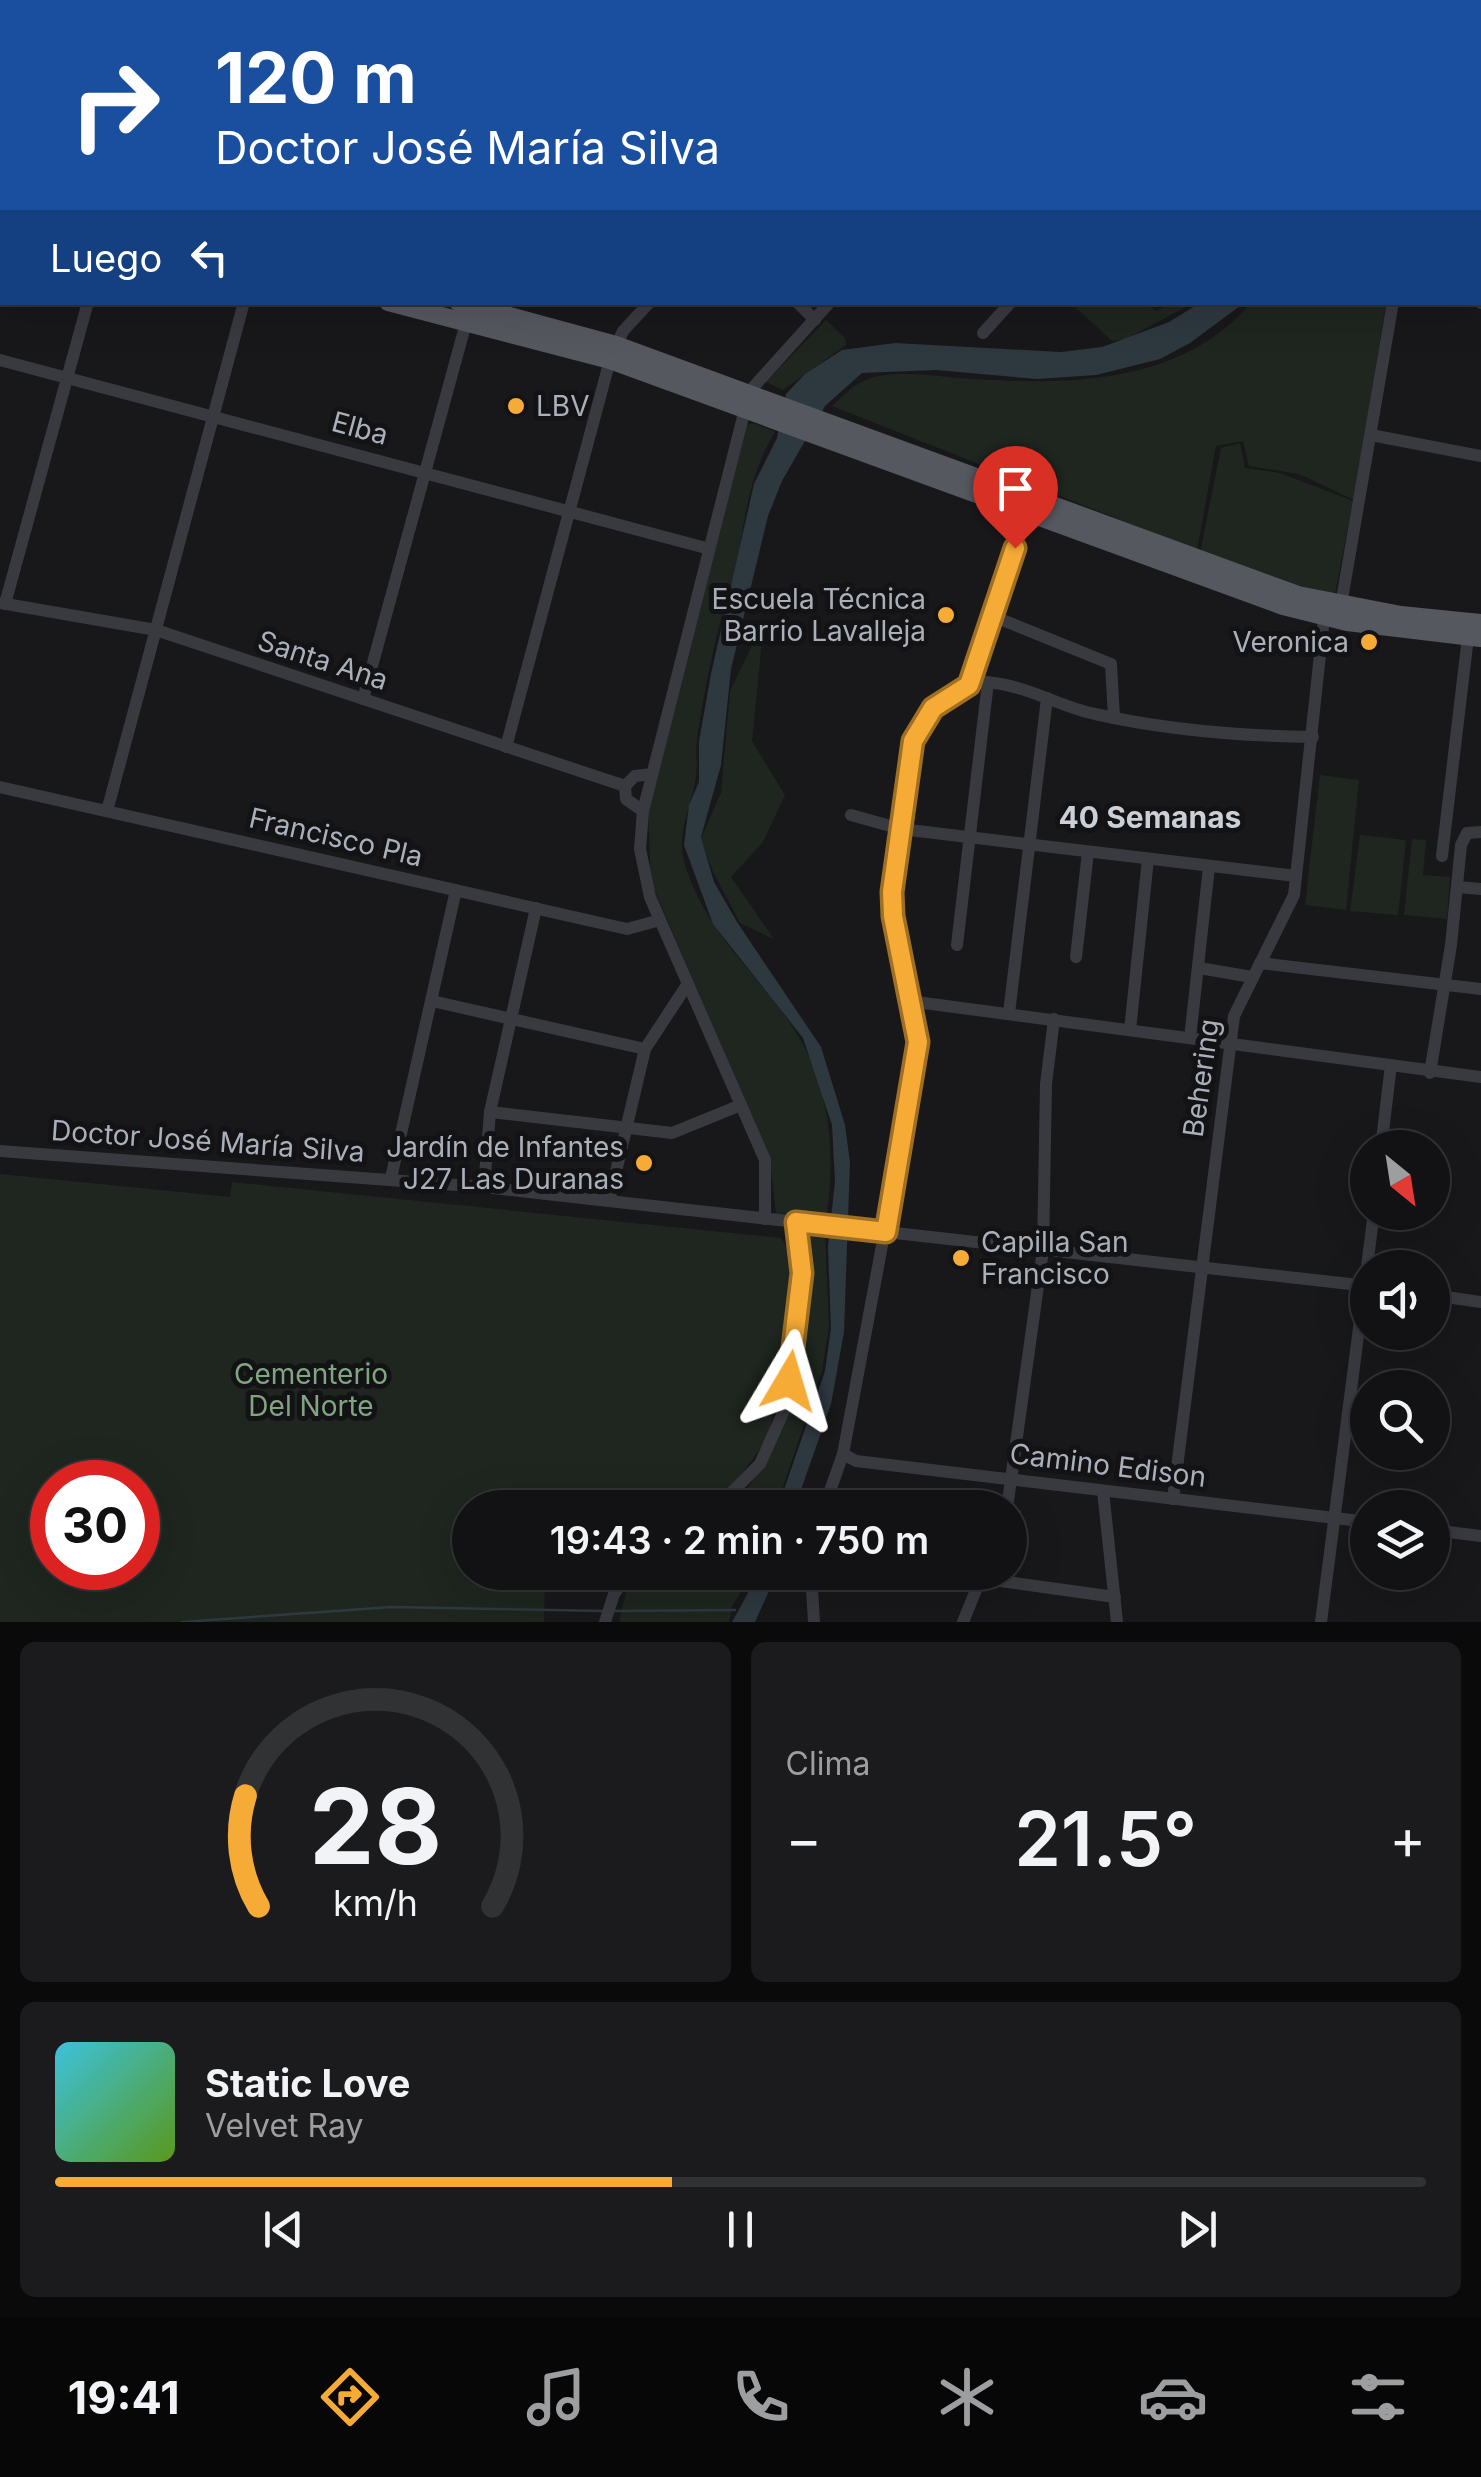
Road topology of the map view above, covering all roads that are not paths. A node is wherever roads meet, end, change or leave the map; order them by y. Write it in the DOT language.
graph roads {
  1 [pos="87,305"];
  2 [pos="243,305"];
  3 [pos="426,305"];
  4 [pos="648,305"];
  5 [pos="800,305"];
  6 [pos="828,305"];
  7 [pos="1009,305"];
  8 [pos="1393,305"];
  9 [pos="464,308"];
  10 [pos="815,320"];
  11 [pos="983,333"];
  12 [pos="613,352"];
  13 [pos="0,360"];
  14 [pos="69,378"];
  15 [pos="747,401"];
  16 [pos="214,416"];
  17 [pos="822,428"];
  18 [pos="1371,435"];
  19 [pos="1481,456"];
  20 [pos="428,472"];
  21 [pos="569,509"];
  22 [pos="1028,514"];
  23 [pos="1102,534"];
  24 [pos="706,548"];
  25 [pos="2,603"];
  26 [pos="1341,605"];
  27 [pos="990,615"];
  28 [pos="1324,618"];
  29 [pos="156,630"];
  30 [pos="1477,633"];
  31 [pos="988,682"];
  32 [pos="969,685"];
  33 [pos="1047,698"];
  34 [pos="363,699"];
  35 [pos="1110,701"];
  36 [pos="1097,715"];
  37 [pos="1114,718"];
  38 [pos="1313,738"];
  39 [pos="506,746"];
  40 [pos="652,774"];
  41 [pos="626,786"];
  42 [pos="0,787"];
  43 [pos="106,811"];
  44 [pos="643,811"];
  45 [pos="851,815"];
  46 [pos="901,829"];
  47 [pos="1474,832"];
  48 [pos="970,837"];
  49 [pos="1030,845"];
  50 [pos="1088,852"];
  51 [pos="1442,856"];
  52 [pos="1148,860"];
  53 [pos="1209,867"];
  54 [pos="1296,876"];
  55 [pos="1458,887"];
  56 [pos="1481,889"];
  57 [pos="456,890"];
  58 [pos="536,908"];
  59 [pos="660,920"];
  60 [pos="957,944"];
  61 [pos="1076,956"];
  62 [pos="1260,963"];
  63 [pos="1199,968"];
  64 [pos="1252,976"];
  65 [pos="1445,984"];
  66 [pos="687,985"];
  67 [pos="1481,988"];
  68 [pos="432,1001"];
  69 [pos="909,1001"];
  70 [pos="1009,1014"];
  71 [pos="510,1018"];
  72 [pos="1054,1019"];
  73 [pos="1130,1030"];
  74 [pos="1190,1038"];
  75 [pos="1230,1044"];
  76 [pos="645,1050"];
  77 [pos="1391,1066"];
  78 [pos="1430,1073"];
  79 [pos="1481,1077"];
  80 [pos="741,1105"];
  81 [pos="490,1112"];
  82 [pos="624,1127"];
  83 [pos="1384,1130"];
  84 [pos="0,1152"];
  85 [pos="391,1178"];
  86 [pos="484,1187"];
  87 [pos="609,1202"];
  88 [pos="765,1219"];
  89 [pos="796,1222"];
  90 [pos="886,1232"];
  91 [pos="1043,1250"];
  92 [pos="1200,1267"];
  93 [pos="1350,1283"];
  94 [pos="1450,1298"];
  95 [pos="1481,1302"];
  96 [pos="1357,1350"];
  97 [pos="844,1454"];
  98 [pos="1012,1478"];
  99 [pos="734,1490"];
  100 [pos="831,1490"];
  101 [pos="1010,1490"];
  102 [pos="1103,1491"];
  103 [pos="1173,1498"];
  104 [pos="1334,1518"];
  105 [pos="1350,1520"];
  106 [pos="1450,1532"];
  107 [pos="1481,1536"];
  108 [pos="1027,1582"];
  109 [pos="617,1590"];
  110 [pos="812,1590"];
  111 [pos="976,1590"];
  112 [pos="1114,1597"];
  113 [pos="605,1622"];
  114 [pos="814,1622"];
  115 [pos="963,1622"];
  116 [pos="1117,1622"];
  117 [pos="1320,1622"];
  1 -- 14 [label="street"];
  2 -- 16 [label="street"];
  3 -- 9 [label="main road"];
  4 -- 12 [label="street"];
  5 -- 10 [label="street"];
  6 -- 10 [label="street"];
  7 -- 11 [label="street"];
  8 -- 18 [label="street"];
  9 -- 12 [label="main road"];
  9 -- 20 [label="street"];
  10 -- 15 [label="street"];
  12 -- 15 [label="main road"];
  12 -- 21 [label="street"];
  13 -- 14 [label="street, Elba"];
  14 -- 16 [label="street, Elba"];
  14 -- 25 [label="street"];
  15 -- 17 [label="main road"];
  15 -- 24 [label="street"];
  16 -- 20 [label="street, Elba"];
  16 -- 29 [label="street"];
  17 -- 22 [label="main road"];
  17 -- 23 [label="main road"];
  18 -- 19 [label="street"];
  18 -- 26 [label="street"];
  20 -- 21 [label="street, Elba"];
  20 -- 34 [label="street"];
  21 -- 24 [label="street, Elba"];
  21 -- 39 [label="street"];
  22 -- 23 [label="main road"];
  22 -- 27 [label="street"];
  23 -- 26 [label="main road"];
  23 -- 28 [label="main road"];
  24 -- 40 [label="street"];
  25 -- 29 [label="street, Santa Ana"];
  26 -- 30 [label="main road"];
  27 -- 32 [label="street"];
  27 -- 35 [label="street"];
  28 -- 30 [label="main road"];
  28 -- 38 [label="street, Behering"];
  29 -- 34 [label="street, Santa Ana"];
  29 -- 43 [label="street"];
  30 -- 51 [label="street"];
  31 -- 32 [label="street"];
  31 -- 33 [label="street"];
  31 -- 48 [label="street"];
  32 -- 46 [label="street"];
  33 -- 36 [label="street"];
  33 -- 49 [label="street"];
  34 -- 39 [label="street, Santa Ana"];
  35 -- 36 [label="street"];
  35 -- 37 [label="street"];
  36 -- 37 [label="street"];
  37 -- 38 [label="street"];
  38 -- 54 [label="street, Behering"];
  39 -- 41 [label="street, Santa Ana"];
  40 -- 41 [label="street"];
  40 -- 44 [label="street"];
  41 -- 44 [label="street"];
  42 -- 43 [label="street, Francisco Pla"];
  43 -- 57 [label="street, Francisco Pla"];
  44 -- 59 [label="street"];
  45 -- 46 [label="street"];
  46 -- 48 [label="street"];
  46 -- 69 [label="street"];
  47 -- 55 [label="street"];
  48 -- 49 [label="street"];
  48 -- 60 [label="street"];
  49 -- 50 [label="street"];
  49 -- 70 [label="street"];
  50 -- 52 [label="street"];
  50 -- 61 [label="street"];
  52 -- 53 [label="street"];
  52 -- 73 [label="street"];
  53 -- 54 [label="street"];
  53 -- 63 [label="street"];
  54 -- 62 [label="street, Behering"];
  55 -- 56 [label="street"];
  55 -- 65 [label="street"];
  57 -- 58 [label="street, Francisco Pla"];
  57 -- 68 [label="street"];
  58 -- 59 [label="street, Francisco Pla"];
  58 -- 71 [label="street"];
  59 -- 66 [label="street"];
  62 -- 64 [label="street, Behering"];
  62 -- 65 [label="street"];
  63 -- 64 [label="street"];
  63 -- 74 [label="street"];
  64 -- 75 [label="street, Behering"];
  65 -- 67 [label="street"];
  65 -- 78 [label="street"];
  66 -- 76 [label="street"];
  66 -- 80 [label="street"];
  68 -- 71 [label="street"];
  68 -- 85 [label="street"];
  69 -- 70 [label="street"];
  69 -- 90 [label="street"];
  70 -- 72 [label="street"];
  71 -- 76 [label="street"];
  71 -- 81 [label="street"];
  72 -- 73 [label="street"];
  72 -- 91 [label="street"];
  73 -- 74 [label="street"];
  74 -- 75 [label="street"];
  75 -- 77 [label="street"];
  75 -- 92 [label="street, Behering"];
  76 -- 82 [label="street"];
  77 -- 78 [label="street"];
  77 -- 83 [label="street"];
  78 -- 79 [label="street"];
  80 -- 82 [label="street"];
  80 -- 88 [label="street"];
  81 -- 82 [label="street"];
  81 -- 86 [label="street"];
  82 -- 87 [label="street"];
  84 -- 85 [label="street, Doctor José María Silva"];
  85 -- 86 [label="street, Doctor José María Silva"];
  86 -- 87 [label="street, Doctor José María Silva"];
  87 -- 88 [label="street, Doctor José María Silva"];
  88 -- 89 [label="street, Doctor José María Silva"];
  89 -- 90 [label="street, Doctor José María Silva"];
  89 -- 99 [label="street"];
  90 -- 91 [label="street, Doctor José María Silva"];
  90 -- 97 [label="street"];
  91 -- 92 [label="street, Doctor José María Silva"];
  91 -- 98 [label="street"];
  92 -- 93 [label="street, Doctor José María Silva"];
  92 -- 103 [label="street, Behering"];
  94 -- 95 [label="street"];
  96 -- 104 [label="street"];
  97 -- 98 [label="street, Camino Edison"];
  97 -- 100 [label="street"];
  98 -- 101 [label="street"];
  98 -- 102 [label="street, Camino Edison"];
  102 -- 103 [label="street, Camino Edison"];
  102 -- 112 [label="street"];
  103 -- 104 [label="street, Camino Edison"];
  104 -- 105 [label="street, Camino Edison"];
  104 -- 117 [label="street"];
  106 -- 107 [label="street"];
  108 -- 112 [label="street"];
  109 -- 113 [label="street"];
  110 -- 114 [label="street"];
  111 -- 115 [label="street"];
  112 -- 116 [label="street"];
}
